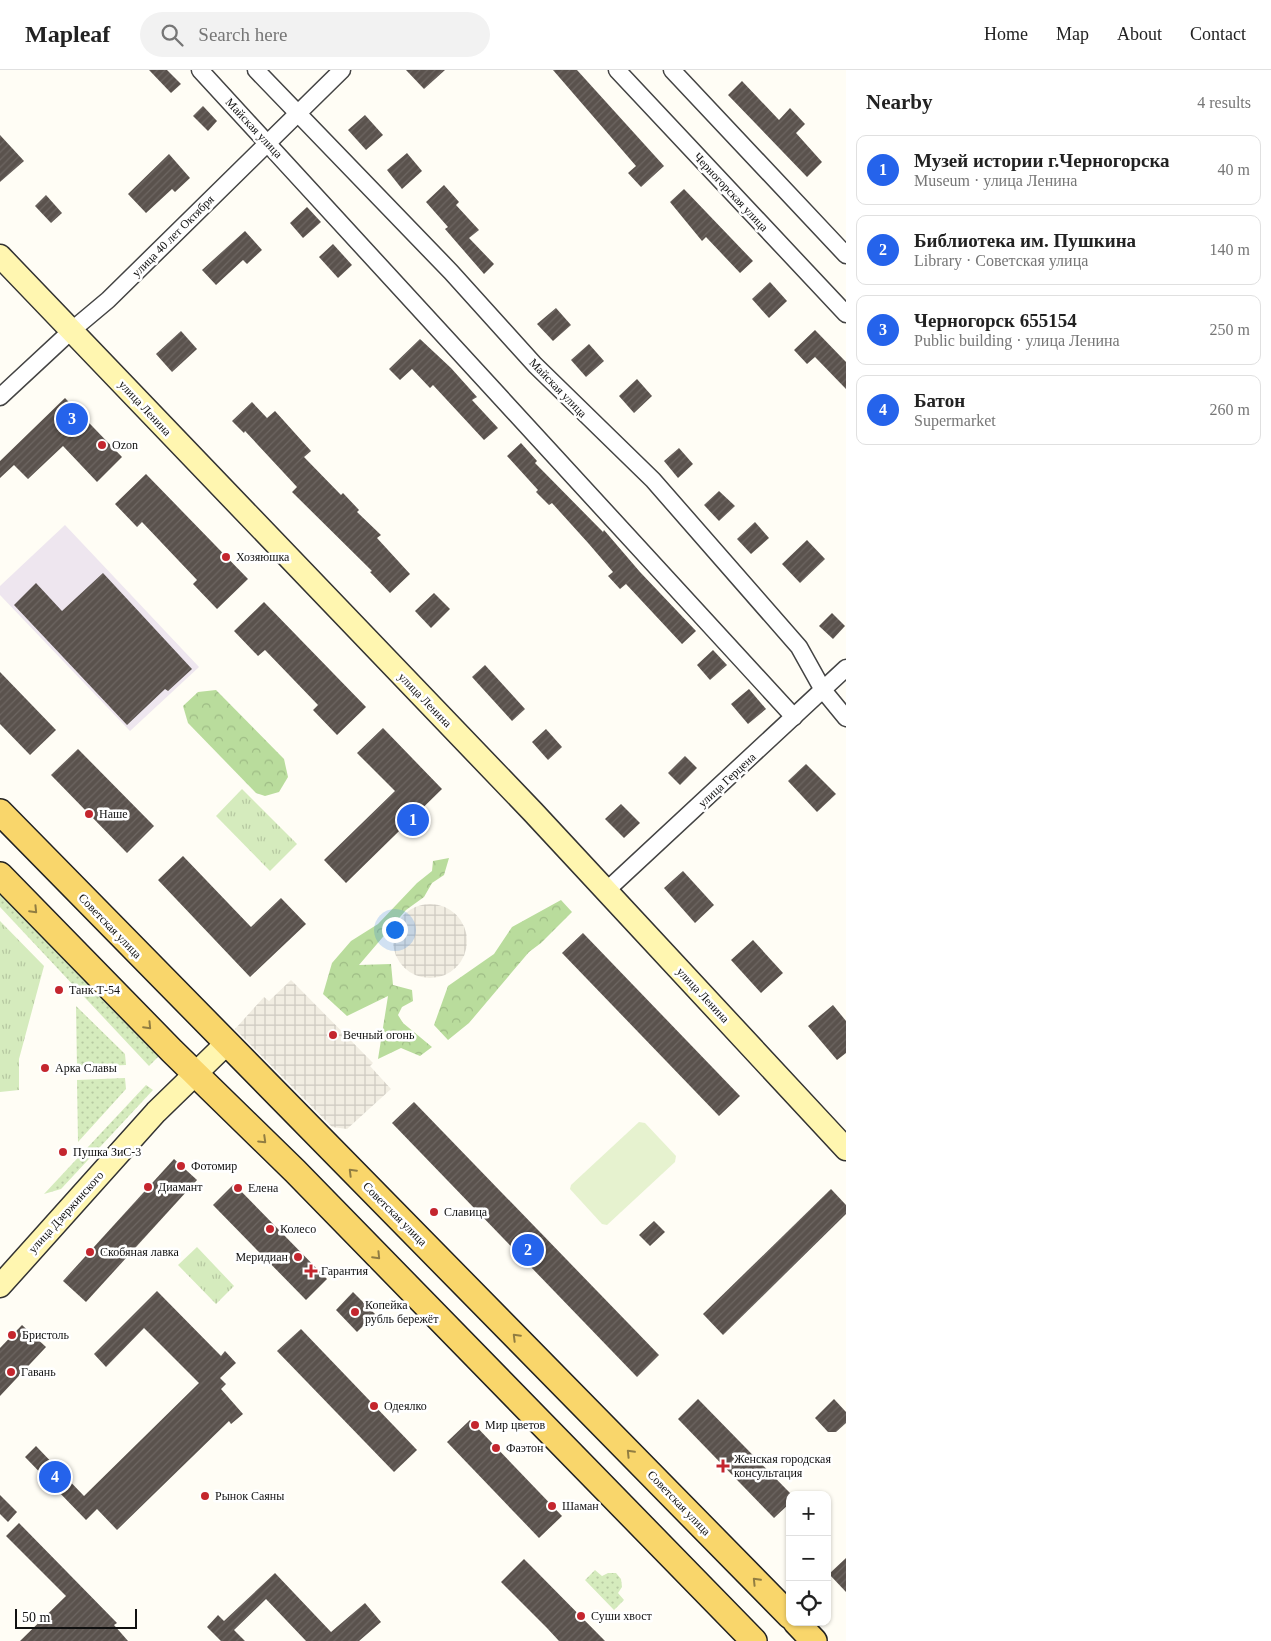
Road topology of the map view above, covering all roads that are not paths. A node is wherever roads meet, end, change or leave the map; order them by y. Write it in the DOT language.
graph roads {
  1 [pos="200,70"];
  2 [pos="256,70"];
  3 [pos="342,70"];
  4 [pos="617,70"];
  5 [pos="672,70"];
  6 [pos="297,115"];
  7 [pos="268,143"];
  8 [pos="846,255"];
  9 [pos="0,256"];
  10 [pos="846,314"];
  11 [pos="71,331"];
  12 [pos="0,397"];
  13 [pos="846,668"];
  14 [pos="823,690"];
  15 [pos="794,717"];
  16 [pos="846,718"];
  17 [pos="0,812"];
  18 [pos="0,875"];
  19 [pos="606,891"];
  20 [pos="226,1044"];
  21 [pos="195,1074"];
  22 [pos="846,1149"];
  23 [pos="0,1286"];
  24 [pos="786,1612"];
  25 [pos="800,1626"];
  26 [pos="754,1641"];
  27 [pos="814,1641"];
  1 -- 7 [label="street, Майская улица"];
  2 -- 6 [label="street, Майская улица"];
  3 -- 6 [label="street, улица 40 лет Октября"];
  4 -- 10 [label="street, Черногорская улица"];
  5 -- 8 [label="street"];
  6 -- 7 [label="street, улица 40 лет Октября"];
  6 -- 14 [label="street, Майская улица"];
  7 -- 11 [label="street, улица 40 лет Октября"];
  7 -- 15 [label="street, Майская улица"];
  9 -- 11 [label="street, улица Ленина"];
  11 -- 12 [label="street, улица 40 лет Октября"];
  11 -- 19 [label="street, улица Ленина"];
  13 -- 14 [label="street, улица Герцена"];
  14 -- 15 [label="street, улица Герцена"];
  14 -- 16 [label="street, Майская улица"];
  15 -- 19 [label="street, улица Герцена"];
  17 -- 20 [label="main road, Советская улица"];
  18 -- 21 [label="main road, one-way"];
  19 -- 22 [label="street, улица Ленина"];
  20 -- 21 [label="street, улица Дзержинского"];
  24 -- 20 [label="main road, Советская улица, one-way"];
  21 -- 23 [label="street, улица Дзержинского"];
  21 -- 26 [label="main road, one-way"];
  25 -- 27 [label="main road"];
}
